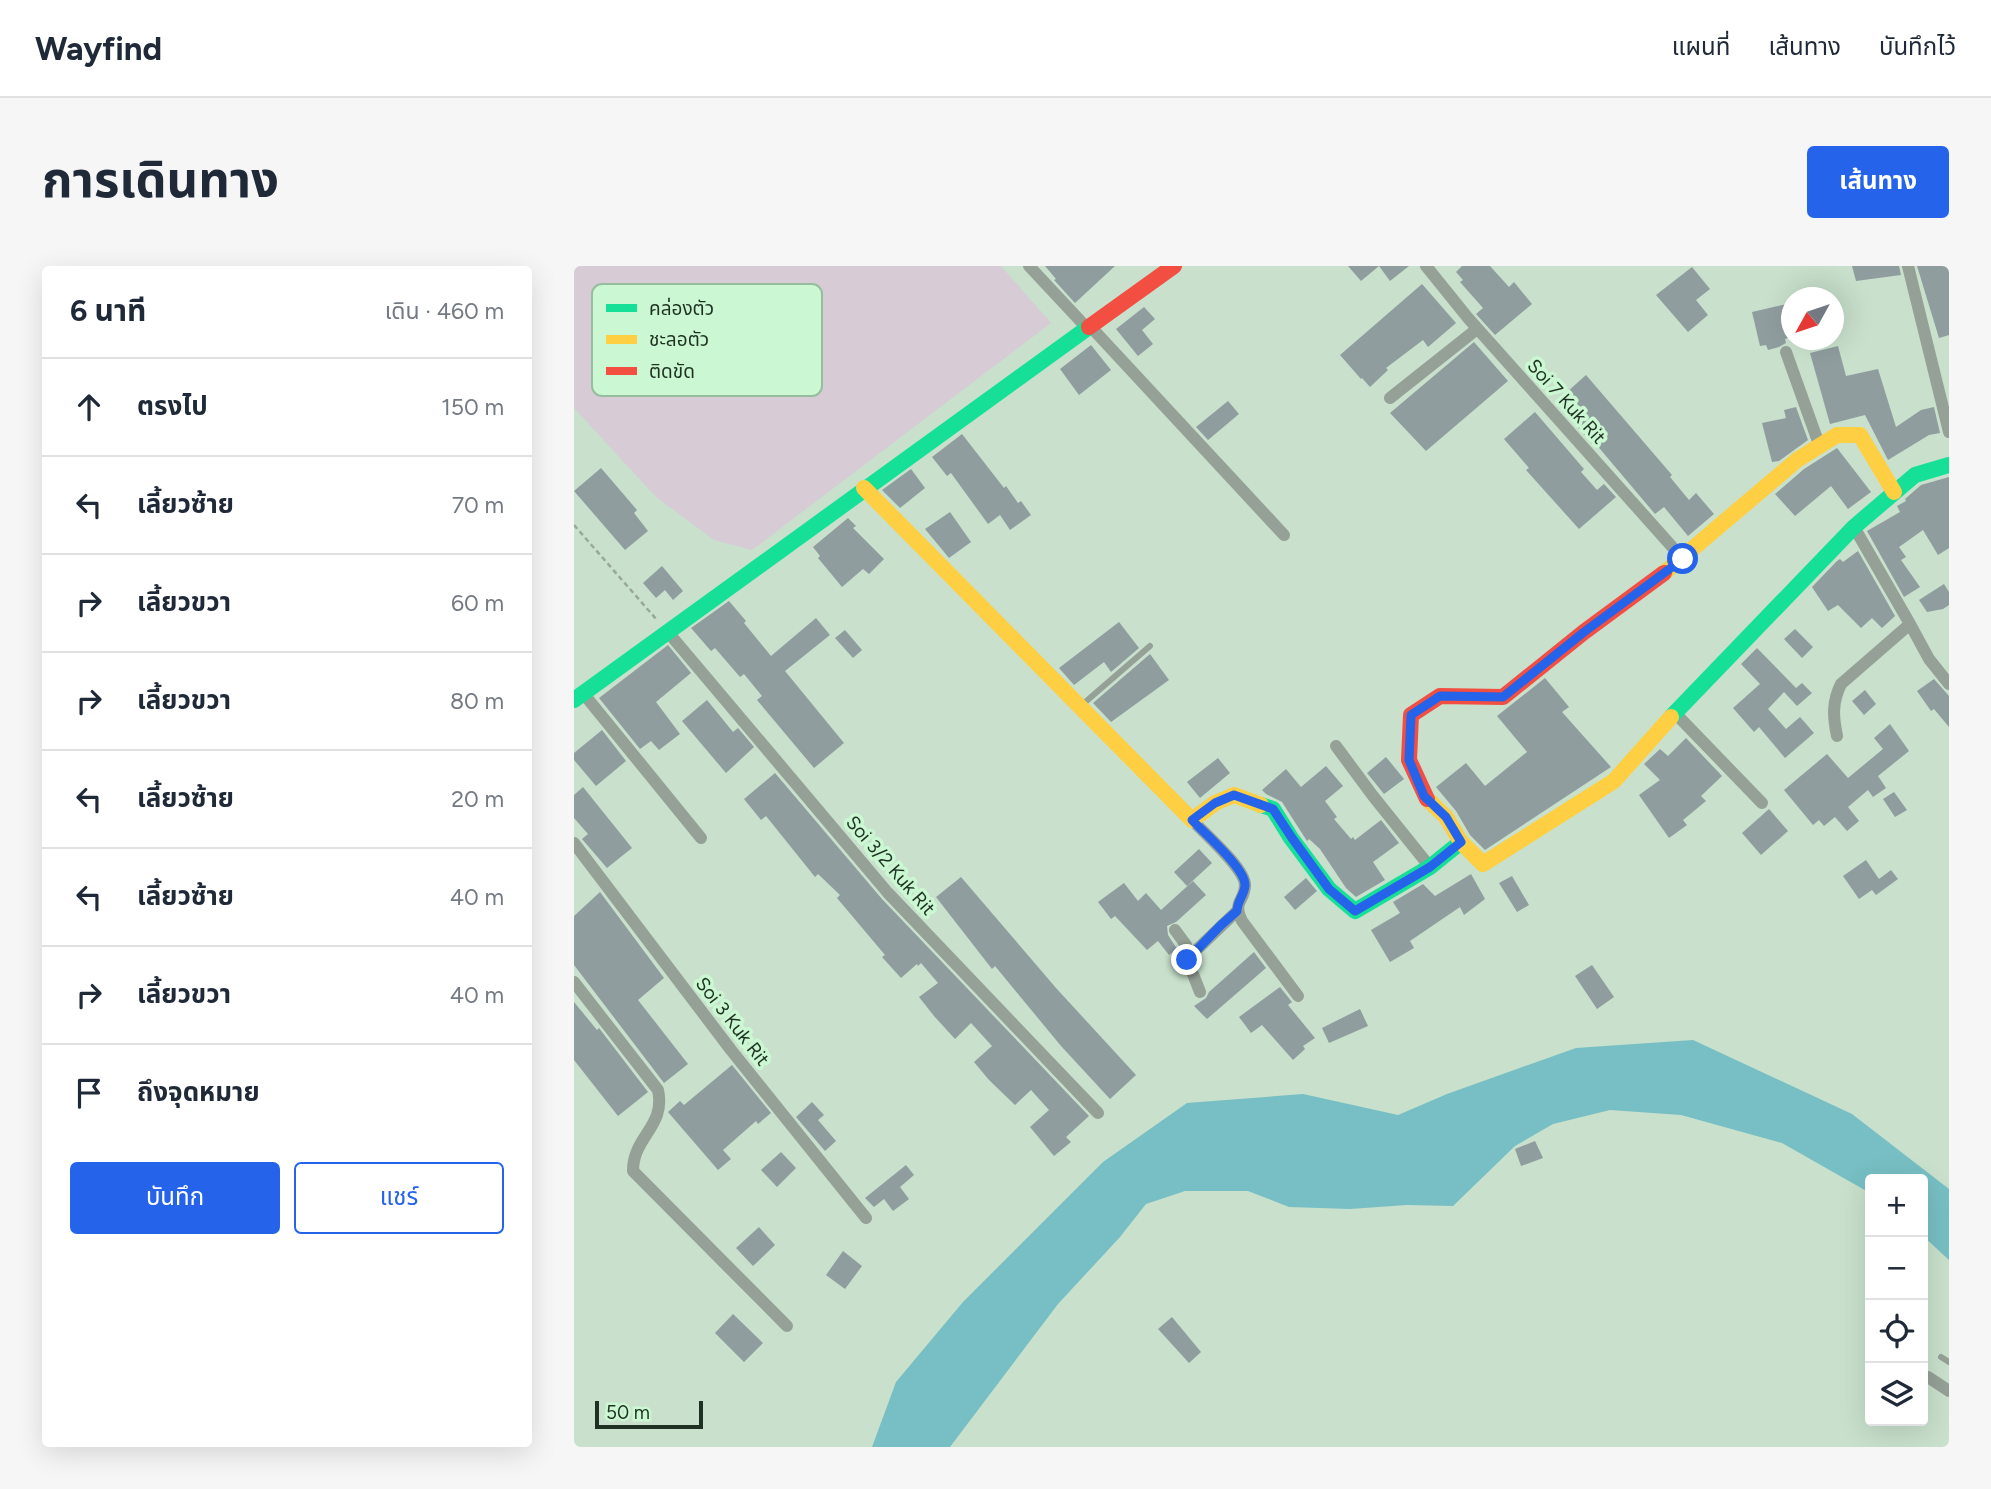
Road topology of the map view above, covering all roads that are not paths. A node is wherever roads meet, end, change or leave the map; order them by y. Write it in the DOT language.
graph roads {
  1 [pos="1029,266"];
  2 [pos="1173,266"];
  3 [pos="1426,266"];
  4 [pos="1908,266"];
  5 [pos="1089,327"];
  6 [pos="1477,329"];
  7 [pos="1786,352"];
  8 [pos="1390,398"];
  9 [pos="1949,432"];
  10 [pos="1820,447"];
  11 [pos="1949,465"];
  12 [pos="864,488"];
  13 [pos="1894,492"];
  14 [pos="1854,527"];
  15 [pos="1284,535"];
  16 [pos="1683,559"];
  17 [pos="1910,624"];
  18 [pos="667,631"];
  19 [pos="1150,646"];
  20 [pos="1949,684"];
  21 [pos="578,697"];
  22 [pos="1080,707"];
  23 [pos="1675,713"];
  24 [pos="1838,736"];
  25 [pos="1336,746"];
  26 [pos="1762,803"];
  27 [pos="1192,820"];
  28 [pos="701,838"];
  29 [pos="1461,842"];
  30 [pos="574,843"];
  31 [pos="1430,867"];
  32 [pos="1237,911"];
  33 [pos="1175,930"];
  34 [pos="1187,960"];
  35 [pos="574,982"];
  36 [pos="1200,992"];
  37 [pos="1298,996"];
  38 [pos="1098,1113"];
  39 [pos="866,1218"];
  40 [pos="787,1326"];
  41 [pos="1941,1357"];
  42 [pos="1949,1362"];
  43 [pos="1928,1377"];
  44 [pos="1949,1391"];
  1 -- 5 [label="street"];
  2 -- 5 [label="street"];
  3 -- 6 [label="street, Soi 7 Kuk Rit"];
  4 -- 9 [label="street"];
  5 -- 12 [label="street"];
  5 -- 15 [label="street"];
  6 -- 8 [label="street"];
  6 -- 16 [label="street, Soi 7 Kuk Rit"];
  7 -- 10 [label="street"];
  10 -- 13 [label="street"];
  10 -- 16 [label="street"];
  11 -- 13 [label="street"];
  12 -- 18 [label="street"];
  12 -- 22 [label="street"];
  13 -- 14 [label="street"];
  14 -- 17 [label="street"];
  14 -- 23 [label="street"];
  16 -- 29 [label="street"];
  17 -- 20 [label="street"];
  17 -- 24 [label="street"];
  18 -- 21 [label="street"];
  18 -- 38 [label="street, Soi 3/2 Kuk Rit"];
  19 -- 22 [label="lane"];
  21 -- 28 [label="street"];
  22 -- 27 [label="street"];
  23 -- 26 [label="street"];
  23 -- 29 [label="street"];
  25 -- 31 [label="street"];
  27 -- 31 [label="street"];
  27 -- 32 [label="street"];
  29 -- 31 [label="street"];
  30 -- 39 [label="street, Soi 3 Kuk Rit"];
  32 -- 34 [label="street"];
  32 -- 37 [label="street"];
  33 -- 34 [label="street"];
  34 -- 36 [label="street"];
  35 -- 40 [label="street"];
  41 -- 42 [label="lane"];
  43 -- 44 [label="street"];
}
